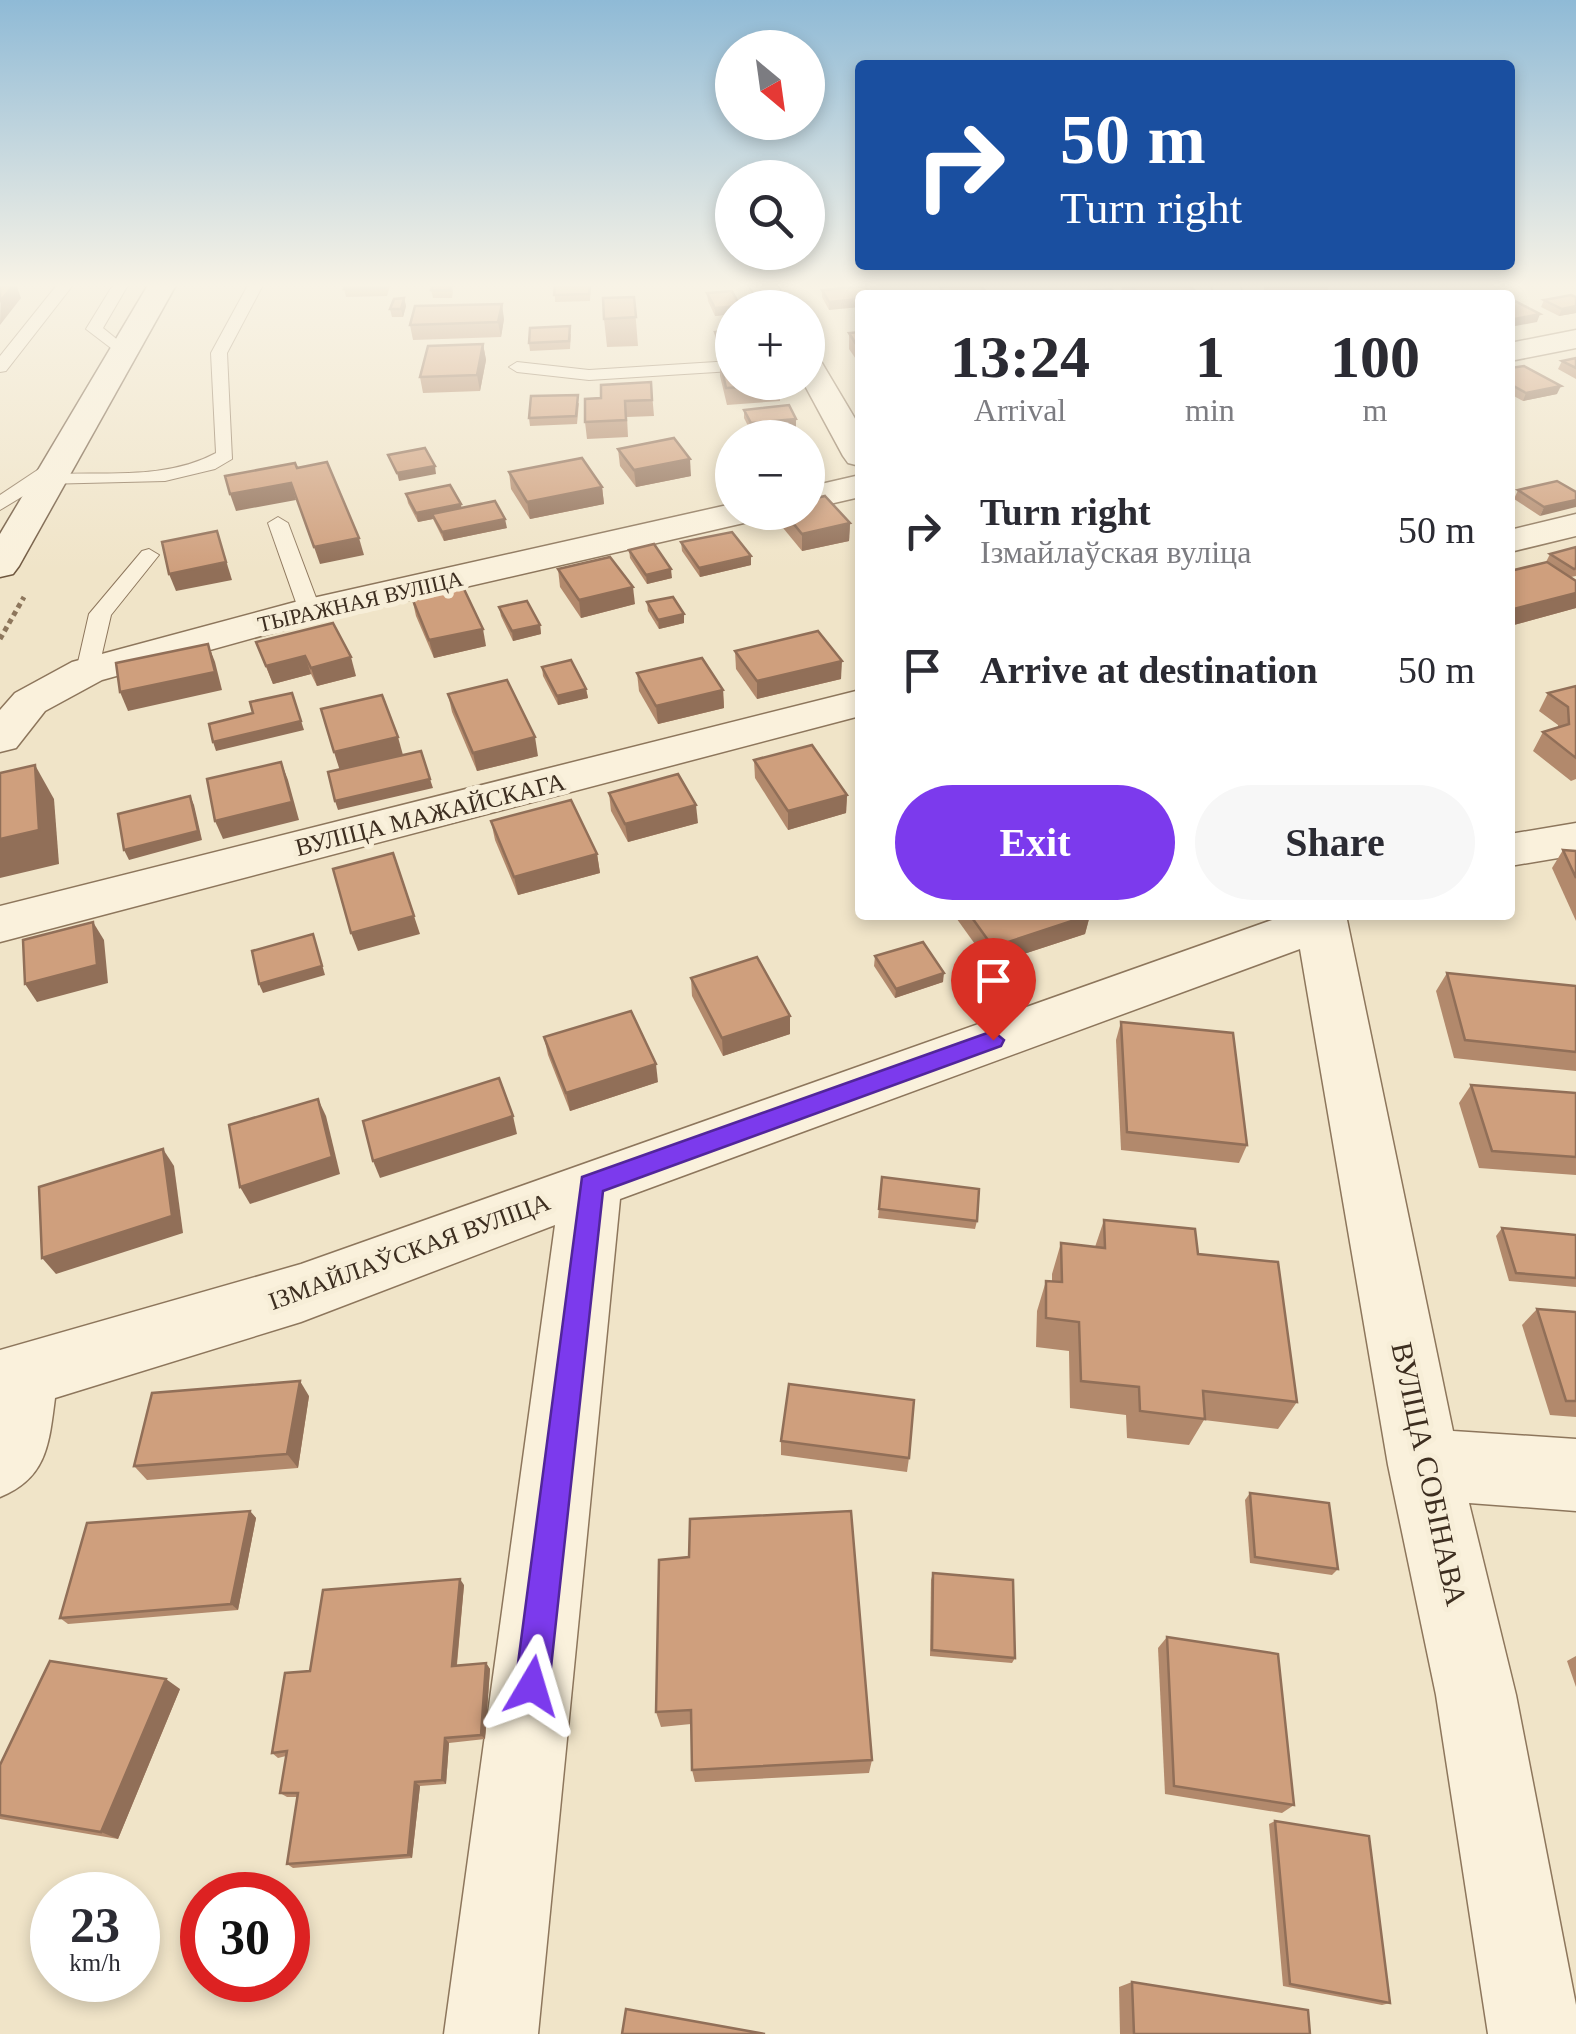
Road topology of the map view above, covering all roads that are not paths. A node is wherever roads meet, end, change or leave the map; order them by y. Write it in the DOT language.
graph roads {
  1 [pos="108,380"];
  2 [pos="218,380"];
  3 [pos="825,394"];
  4 [pos="855,447"];
  5 [pos="54,472"];
  6 [pos="855,487"];
  7 [pos="825,494"];
  8 [pos="0,504"];
  9 [pos="715,519"];
  10 [pos="278,523"];
  11 [pos="1576,525"];
  12 [pos="1515,539"];
  13 [pos="149,556"];
  14 [pos="0,566"];
  15 [pos="310,611"];
  16 [pos="88,671"];
  17 [pos="855,705"];
  18 [pos="0,738"];
  19 [pos="1576,839"];
  20 [pos="1515,849"];
  21 [pos="1316,920"];
  22 [pos="1321,920"];
  23 [pos="0,924"];
  24 [pos="591,1184"];
  25 [pos="12,1379"];
  26 [pos="0,1462"];
  27 [pos="1424,1465"];
  28 [pos="1576,1475"];
  29 [pos="492,2034"];
  30 [pos="1535,2034"];
  1 -- 5 [label="street"];
  2 -- 5 [label="lane"];
  3 -- 4 [label="street"];
  5 -- 8 [label="lane"];
  5 -- 14 [label="street"];
  6 -- 7 [label="street"];
  9 -- 15 [label="street, ТЫРАЖНАЯ ВУЛІЦА"];
  10 -- 15 [label="lane"];
  11 -- 12 [label="street"];
  13 -- 16 [label="lane"];
  15 -- 16 [label="street, ТЫРАЖНАЯ ВУЛІЦА"];
  16 -- 18 [label="street, ТЫРАЖНАЯ ВУЛІЦА"];
  17 -- 23 [label="street, ВУЛІЦА МАЖАЙСКАГА"];
  19 -- 20 [label="street"];
  21 -- 24 [label="street, ІЗМАЙЛАЎСКАЯ ВУЛІЦА"];
  22 -- 27 [label="street, ВУЛІЦА СОБІНАВА"];
  24 -- 25 [label="street, ІЗМАЙЛАЎСКАЯ ВУЛІЦА"];
  24 -- 29 [label="street"];
  25 -- 26 [label="street"];
  27 -- 28 [label="street"];
  27 -- 30 [label="street, ВУЛІЦА СОБІНАВА"];
}
